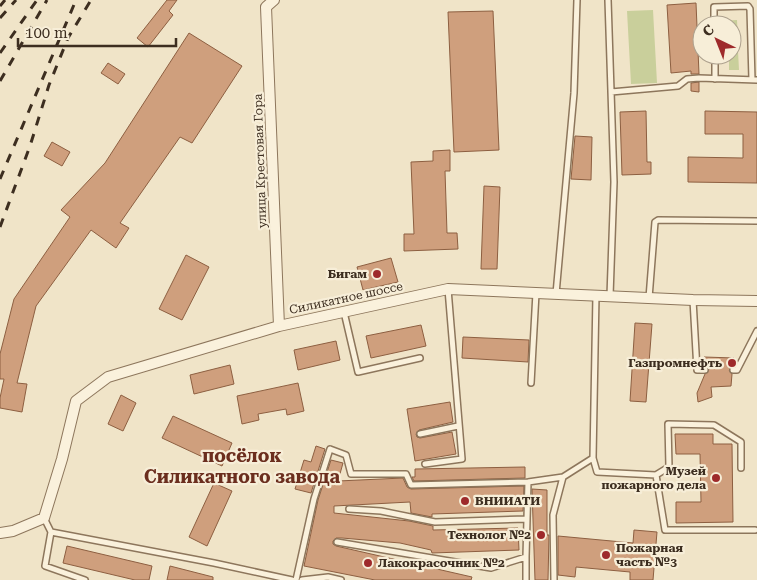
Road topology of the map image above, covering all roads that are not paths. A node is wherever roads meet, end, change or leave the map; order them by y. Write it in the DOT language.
graph roads {
  1 [pos="578,0"];
  2 [pos="608,0"];
  3 [pos="266,2"];
  4 [pos="714,15"];
  5 [pos="715,65"];
  6 [pos="716,79"];
  7 [pos="755,80"];
  8 [pos="611,92"];
  9 [pos="757,221"];
  10 [pos="448,288"];
  11 [pos="536,292"];
  12 [pos="556,294"];
  13 [pos="596,296"];
  14 [pos="610,296"];
  15 [pos="649,298"];
  16 [pos="694,300"];
  17 [pos="757,300"];
  18 [pos="343,311"];
  19 [pos="279,326"];
  20 [pos="757,331"];
  21 [pos="420,358"];
  22 [pos="705,370"];
  23 [pos="733,370"];
  24 [pos="531,383"];
  25 [pos="458,426"];
  26 [pos="420,434"];
  27 [pos="593,458"];
  28 [pos="425,464"];
  29 [pos="741,468"];
  30 [pos="656,475"];
  31 [pos="564,477"];
  32 [pos="528,482"];
  33 [pos="349,509"];
  34 [pos="44,518"];
  35 [pos="527,519"];
  36 [pos="755,530"];
  37 [pos="0,532"];
  38 [pos="51,532"];
  39 [pos="337,542"];
  40 [pos="526,557"];
  41 [pos="85,580"];
  42 [pos="294,580"];
  43 [pos="302,580"];
  44 [pos="341,580"];
  45 [pos="526,580"];
  46 [pos="554,580"];
  1 -- 12 [label="lane"];
  2 -- 8 [label="lane"];
  3 -- 19 [label="street, улица Крестовая Гора"];
  4 -- 7 [label="lane"];
  5 -- 6 [label="lane"];
  6 -- 7 [label="lane"];
  6 -- 8 [label="lane"];
  8 -- 14 [label="lane"];
  9 -- 15 [label="lane"];
  10 -- 11 [label="street, Силикатное шоссе"];
  10 -- 18 [label="street, Силикатное шоссе"];
  10 -- 25 [label="lane"];
  11 -- 12 [label="street, Силикатное шоссе"];
  11 -- 24 [label="lane"];
  12 -- 13 [label="street, Силикатное шоссе"];
  13 -- 14 [label="street, Силикатное шоссе"];
  13 -- 27 [label="lane"];
  14 -- 15 [label="street, Силикатное шоссе"];
  15 -- 16 [label="street, Силикатное шоссе"];
  16 -- 17 [label="street, Силикатное шоссе"];
  16 -- 22 [label="lane"];
  18 -- 19 [label="street, Силикатное шоссе"];
  18 -- 21 [label="lane"];
  19 -- 34 [label="street, Силикатное шоссе"];
  20 -- 23 [label="lane"];
  25 -- 26 [label="lane"];
  25 -- 28 [label="lane"];
  27 -- 30 [label="lane"];
  27 -- 31 [label="lane"];
  29 -- 30 [label="lane"];
  30 -- 36 [label="lane"];
  31 -- 32 [label="lane"];
  31 -- 46 [label="lane"];
  32 -- 35 [label="lane"];
  32 -- 42 [label="lane"];
  33 -- 35 [label="lane"];
  34 -- 37 [label="street"];
  34 -- 38 [label="lane"];
  35 -- 40 [label="lane"];
  38 -- 41 [label="lane"];
  38 -- 42 [label="lane"];
  39 -- 40 [label="lane"];
  40 -- 45 [label="lane"];
  43 -- 44 [label="lane"];
}
